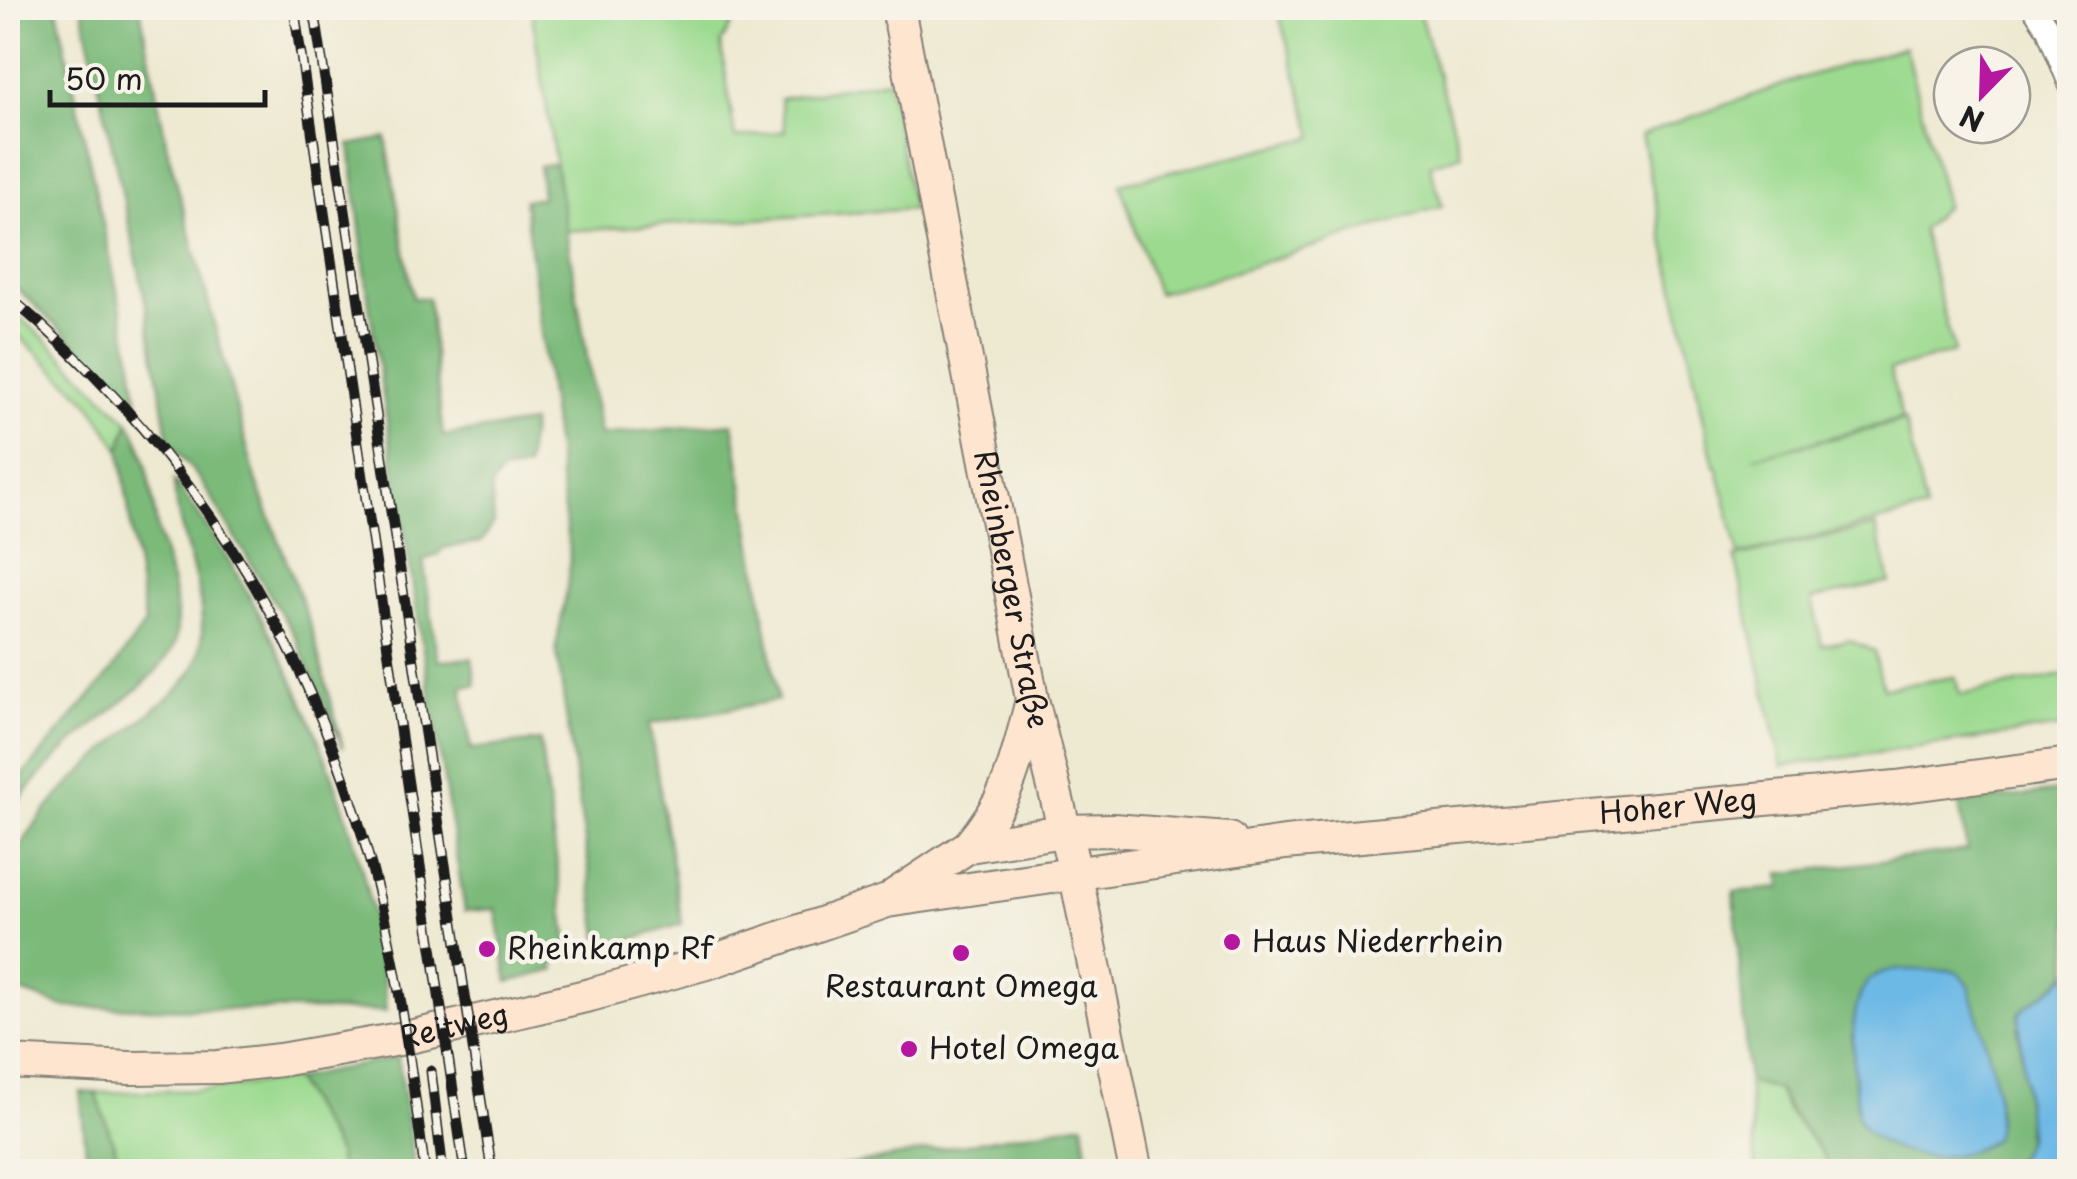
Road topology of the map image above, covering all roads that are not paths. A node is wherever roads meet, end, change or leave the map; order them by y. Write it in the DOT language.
graph roads {
  1 [pos="898,8"];
  2 [pos="2034,8"];
  3 [pos="2070,84"];
  4 [pos="1032,700"];
  5 [pos="2070,764"];
  6 [pos="1063,831"];
  7 [pos="1285,843"];
  8 [pos="969,846"];
  9 [pos="1076,876"];
  10 [pos="887,901"];
  11 [pos="8,1062"];
  12 [pos="1136,1172"];
  1 -- 4 [label="main road, Rheinberger Straße"];
  2 -- 3 [label="street"];
  4 -- 6 [label="main road, Rheinberger Straße"];
  4 -- 8 [label="main road"];
  5 -- 7 [label="main road, Hoher Weg"];
  6 -- 7 [label="main road, Hoher Weg"];
  6 -- 8 [label="main road, Reitweg"];
  6 -- 9 [label="main road, Rheinberger Straße"];
  7 -- 9 [label="main road, Hoher Weg"];
  8 -- 10 [label="main road, Reitweg"];
  9 -- 10 [label="main road, Reitweg"];
  9 -- 12 [label="main road, Rheinberger Straße"];
  10 -- 11 [label="main road, Reitweg"];
}
